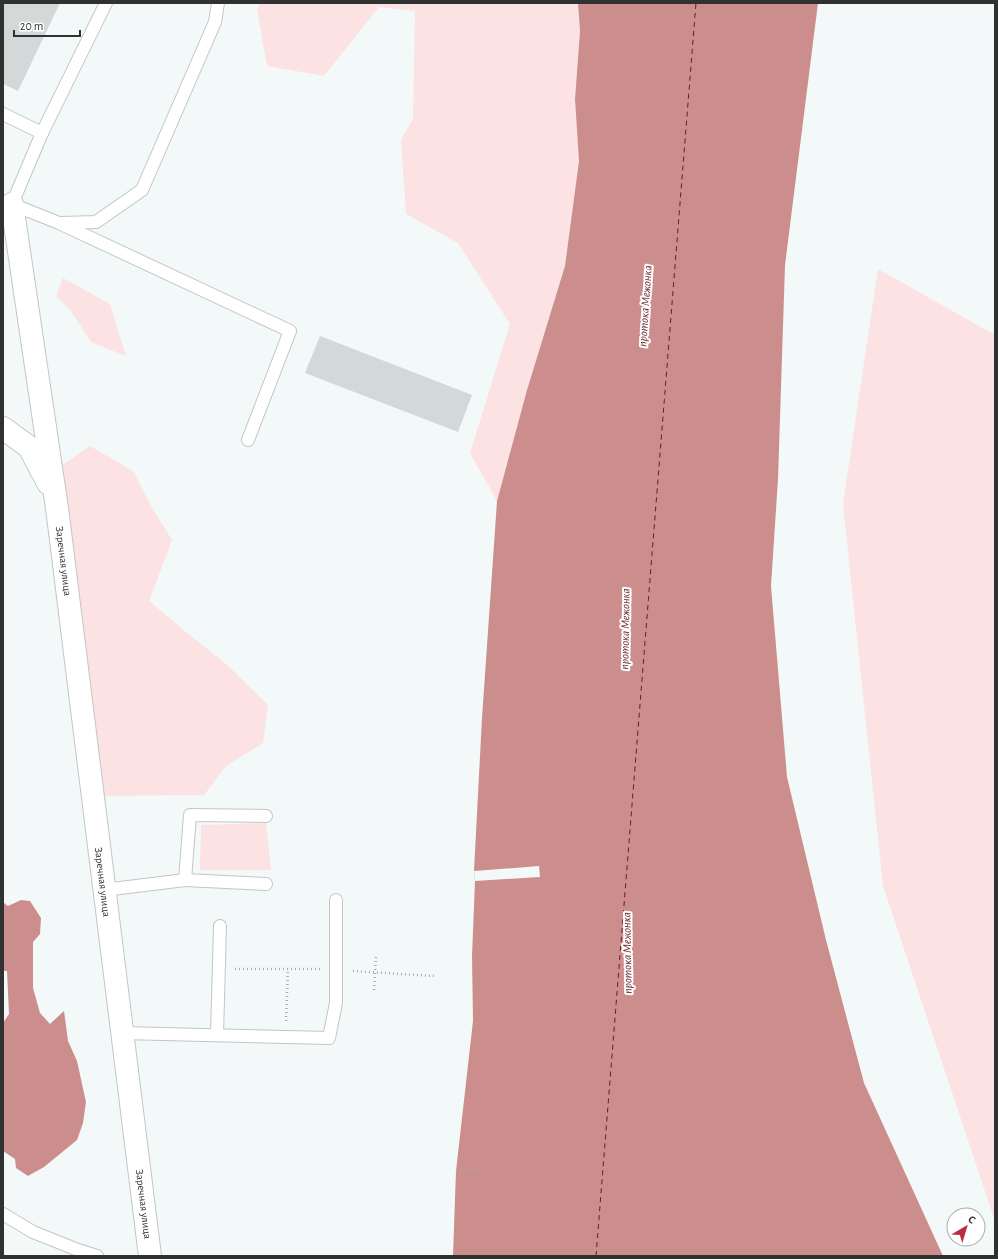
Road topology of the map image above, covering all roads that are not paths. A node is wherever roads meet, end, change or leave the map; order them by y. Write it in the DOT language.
graph roads {
  1 [pos="106,3"];
  2 [pos="218,3"];
  3 [pos="3,114"];
  4 [pos="42,133"];
  5 [pos="7,202"];
  6 [pos="59,223"];
  7 [pos="3,428"];
  8 [pos="248,440"];
  9 [pos="57,508"];
  10 [pos="266,816"];
  11 [pos="185,880"];
  12 [pos="266,884"];
  13 [pos="104,890"];
  14 [pos="336,900"];
  15 [pos="220,926"];
  16 [pos="122,1032"];
  17 [pos="217,1035"];
  18 [pos="3,1214"];
  19 [pos="97,1256"];
  20 [pos="150,1256"];
  1 -- 4 [label="lane"];
  2 -- 6 [label="lane"];
  3 -- 4 [label="lane"];
  4 -- 5 [label="lane"];
  5 -- 6 [label="lane"];
  5 -- 9 [label="street, Заречная улица"];
  6 -- 8 [label="lane"];
  7 -- 9 [label="street, Заречная улица"];
  9 -- 13 [label="street, Заречная улица"];
  10 -- 11 [label="lane"];
  11 -- 12 [label="lane"];
  11 -- 13 [label="lane"];
  13 -- 16 [label="street, Заречная улица"];
  14 -- 17 [label="lane"];
  15 -- 17 [label="lane"];
  16 -- 17 [label="lane"];
  16 -- 20 [label="street, Заречная улица"];
  18 -- 19 [label="lane"];
}
